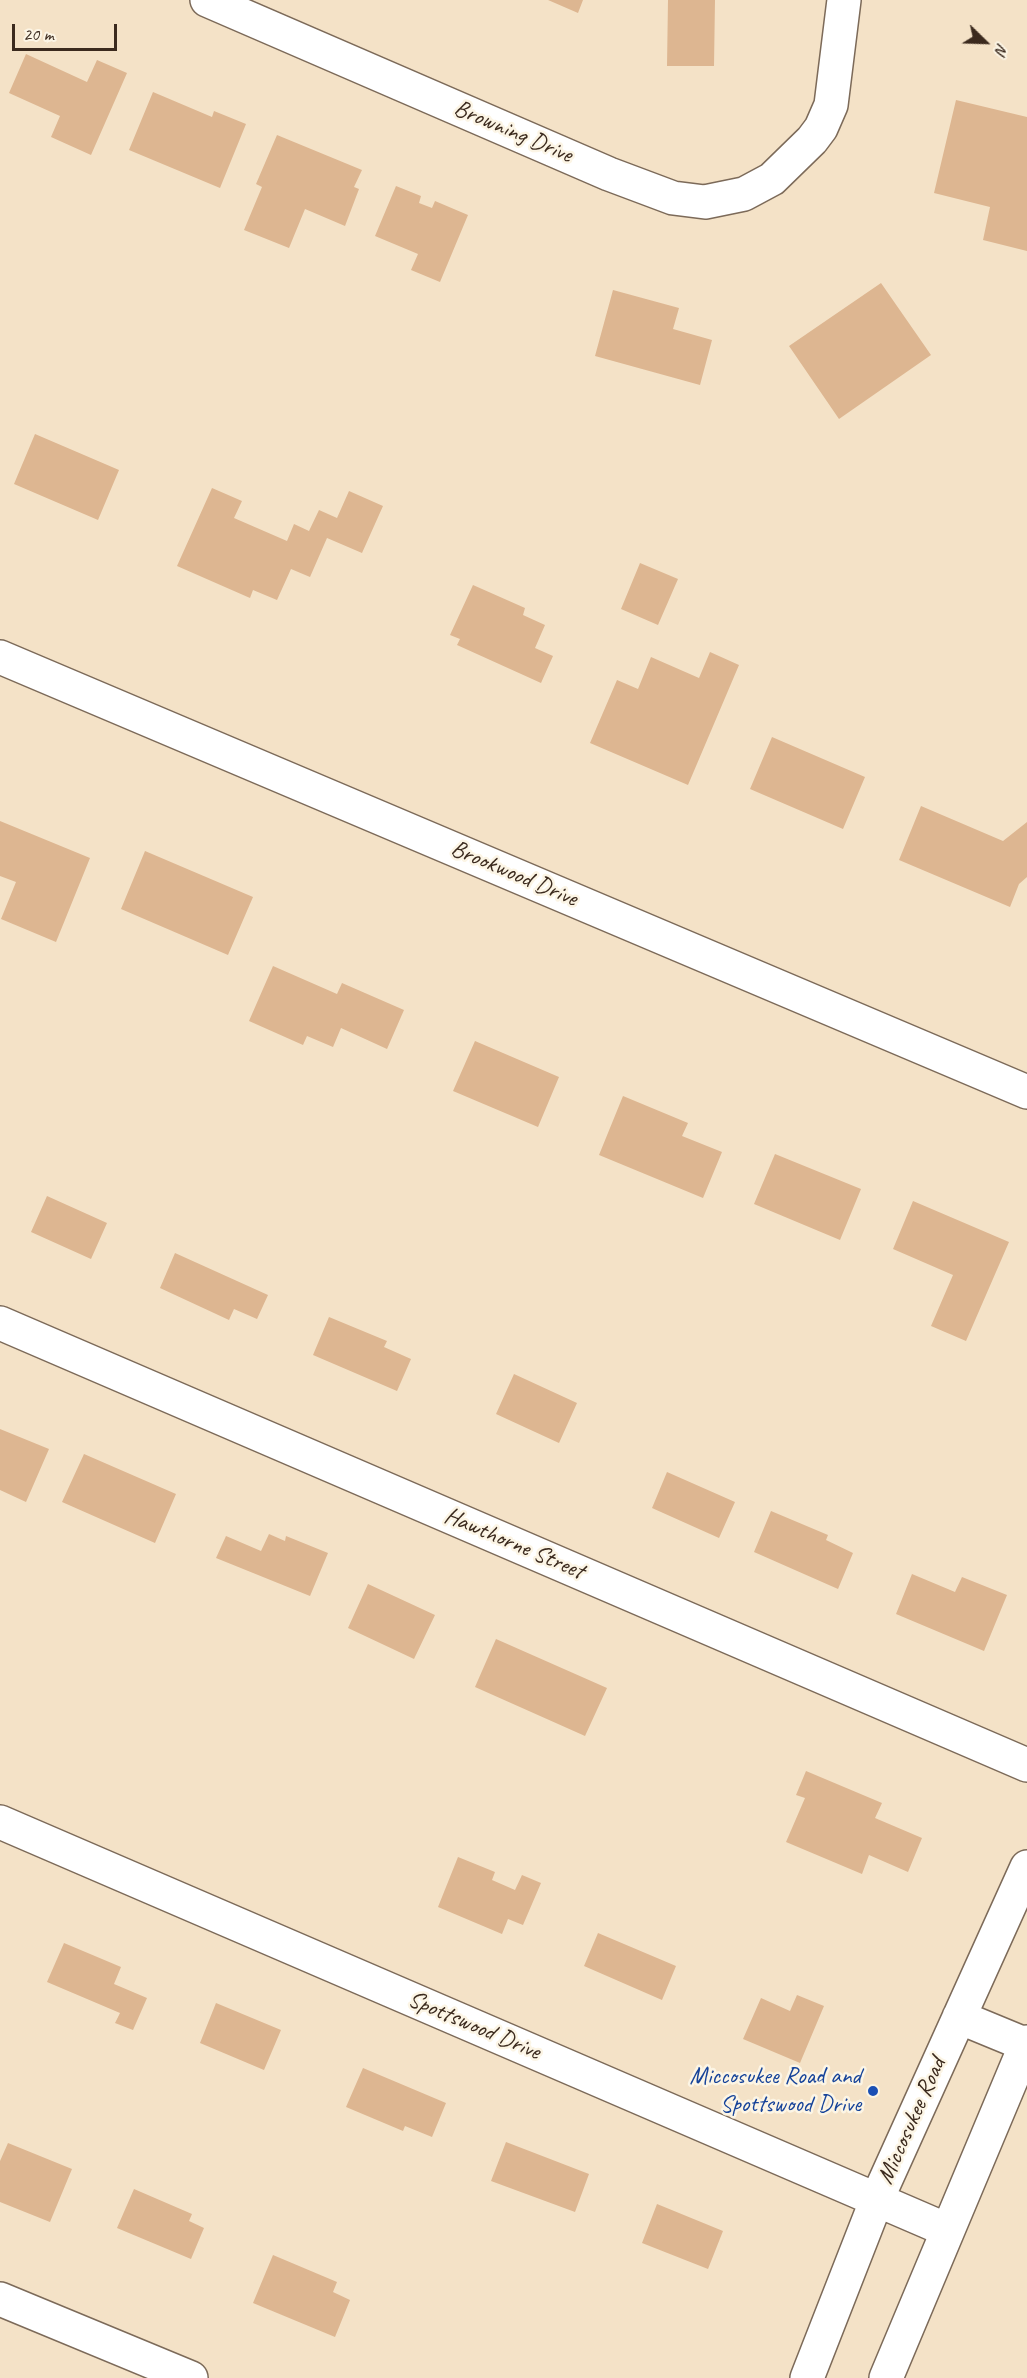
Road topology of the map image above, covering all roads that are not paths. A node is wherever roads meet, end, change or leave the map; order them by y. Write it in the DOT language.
graph roads {
  1 [pos="207,0"];
  2 [pos="844,0"];
  3 [pos="0,657"];
  4 [pos="1027,1092"];
  5 [pos="0,1323"];
  6 [pos="1027,1765"];
  7 [pos="0,1822"];
  8 [pos="1027,1867"];
  9 [pos="960,2017"];
  10 [pos="1027,2044"];
  11 [pos="877,2199"];
  12 [pos="947,2230"];
  13 [pos="0,2299"];
  14 [pos="190,2378"];
  15 [pos="807,2378"];
  16 [pos="886,2378"];
  1 -- 2 [label="street, Browning Drive"];
  3 -- 4 [label="street, Brookwood Drive"];
  5 -- 6 [label="street, Hawthorne Street"];
  7 -- 11 [label="street, Spottswood Drive"];
  8 -- 9 [label="street, Miccosukee Road"];
  9 -- 10 [label="street"];
  9 -- 11 [label="street, Miccosukee Road"];
  10 -- 12 [label="street"];
  11 -- 12 [label="street, Spottswood Drive"];
  11 -- 15 [label="street, Miccosukee Road"];
  12 -- 16 [label="street"];
  13 -- 14 [label="street"];
}
